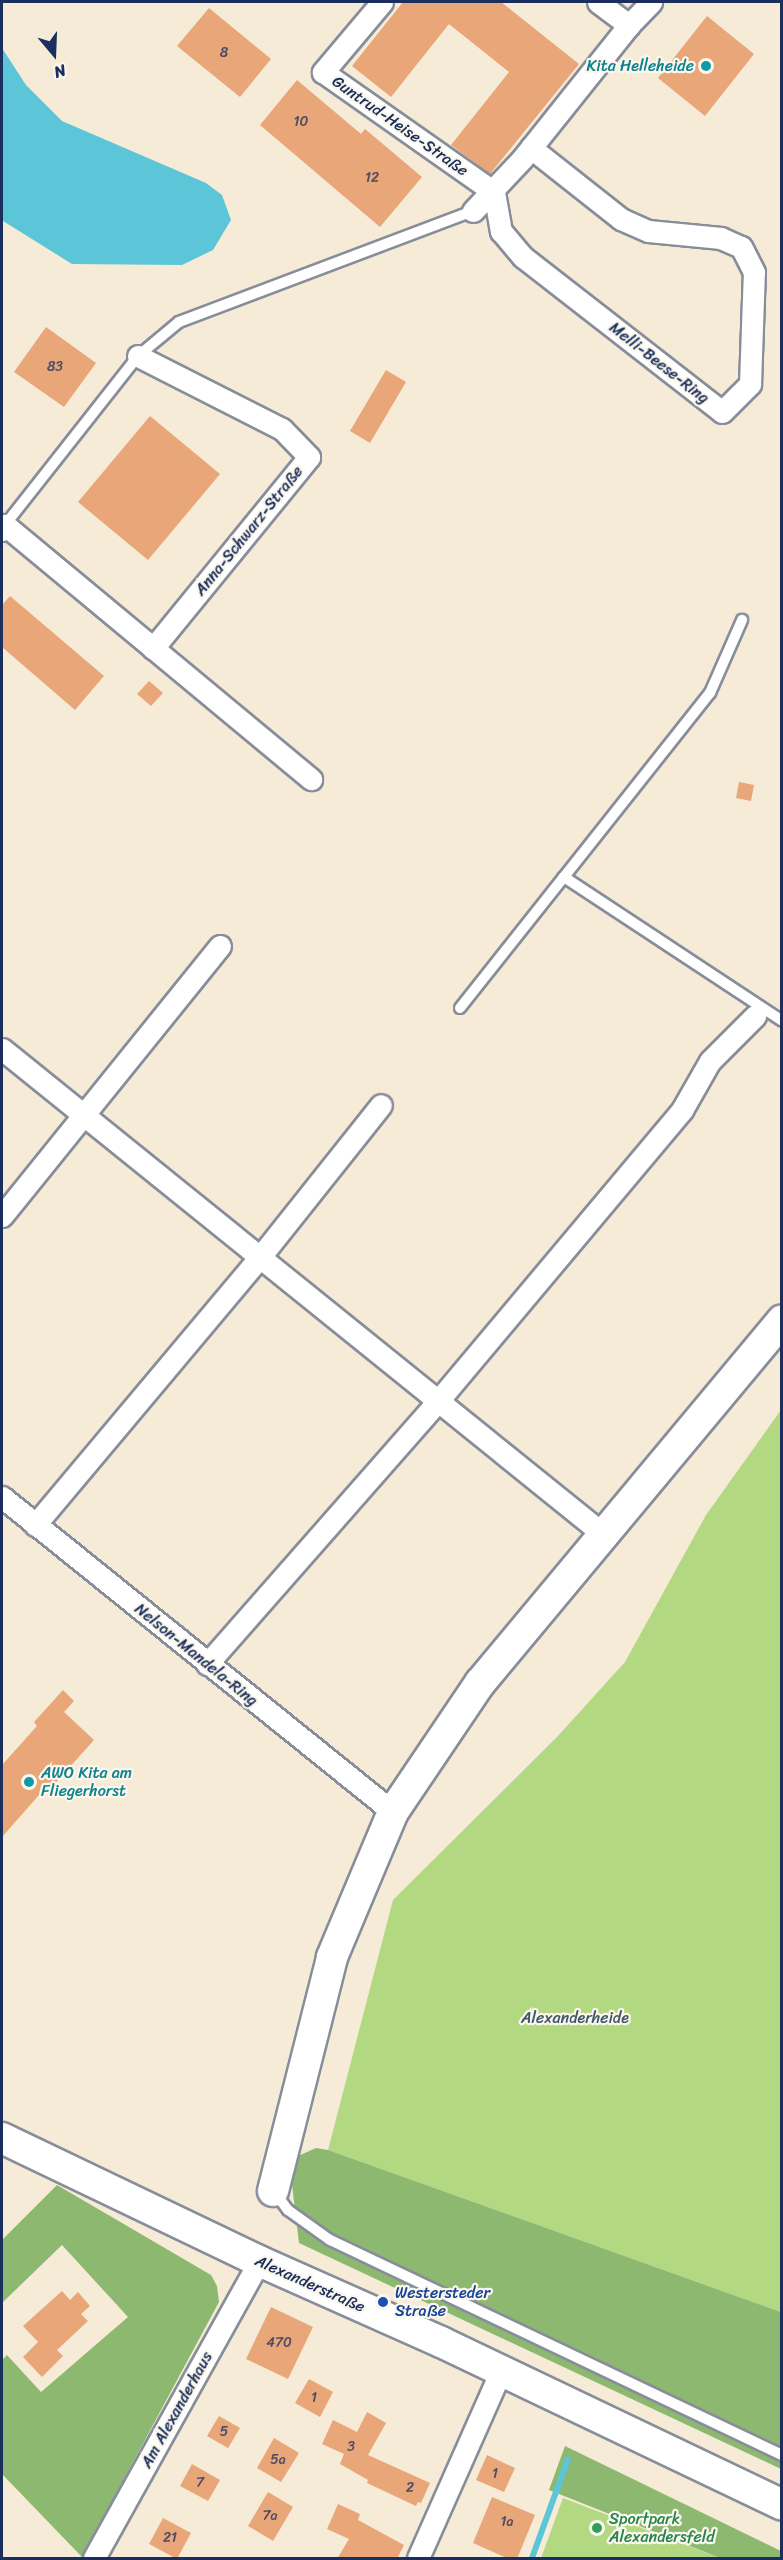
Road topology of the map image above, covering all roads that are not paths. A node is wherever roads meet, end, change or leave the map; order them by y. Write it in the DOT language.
graph roads {
  1 [pos="382,2"];
  2 [pos="598,2"];
  3 [pos="651,2"];
  4 [pos="629,25"];
  5 [pos="531,148"];
  6 [pos="494,192"];
  7 [pos="473,211"];
  8 [pos="138,356"];
  9 [pos="3,527"];
  10 [pos="742,620"];
  11 [pos="153,648"];
  12 [pos="311,779"];
  13 [pos="564,877"];
  14 [pos="220,946"];
  15 [pos="460,1008"];
  16 [pos="755,1016"];
  17 [pos="782,1022"];
  18 [pos="2,1049"];
  19 [pos="381,1105"];
  20 [pos="84,1115"];
  21 [pos="2,1216"];
  22 [pos="260,1257"];
  23 [pos="782,1320"];
  24 [pos="438,1401"];
  25 [pos="2,1497"];
  26 [pos="35,1525"];
  27 [pos="603,1534"];
  28 [pos="207,1664"];
  29 [pos="393,1812"];
  30 [pos="2,2138"];
  31 [pos="273,2191"];
  32 [pos="259,2261"];
  33 [pos="501,2371"];
  34 [pos="782,2455"];
  35 [pos="782,2505"];
  36 [pos="94,2559"];
  37 [pos="418,2559"];
  1 -- 6 [label="street, Guntrud-Heise-Straße"];
  2 -- 4 [label="street"];
  3 -- 4 [label="street"];
  4 -- 5 [label="street"];
  5 -- 6 [label="street"];
  5 -- 6 [label="street, Melli-Beese-Ring"];
  6 -- 7 [label="street"];
  7 -- 8 [label="lane"];
  8 -- 9 [label="lane"];
  8 -- 11 [label="street, Anna-Schwarz-Straße"];
  9 -- 11 [label="street"];
  10 -- 13 [label="lane"];
  11 -- 12 [label="street"];
  13 -- 15 [label="lane"];
  13 -- 17 [label="lane"];
  14 -- 20 [label="street"];
  16 -- 24 [label="street"];
  18 -- 20 [label="street"];
  19 -- 22 [label="street"];
  20 -- 21 [label="street"];
  20 -- 22 [label="street"];
  22 -- 24 [label="street"];
  22 -- 26 [label="street"];
  23 -- 27 [label="street"];
  24 -- 27 [label="street"];
  24 -- 28 [label="street"];
  25 -- 26 [label="street, Nelson-Mandela-Ring"];
  26 -- 28 [label="street, Nelson-Mandela-Ring"];
  27 -- 29 [label="street"];
  28 -- 29 [label="street, Nelson-Mandela-Ring"];
  29 -- 31 [label="street"];
  30 -- 32 [label="street, Alexanderstraße"];
  31 -- 34 [label="lane"];
  32 -- 33 [label="street, Alexanderstraße"];
  32 -- 36 [label="street, Am Alexanderhaus"];
  33 -- 35 [label="street, Alexanderstraße"];
  33 -- 37 [label="street"];
}
